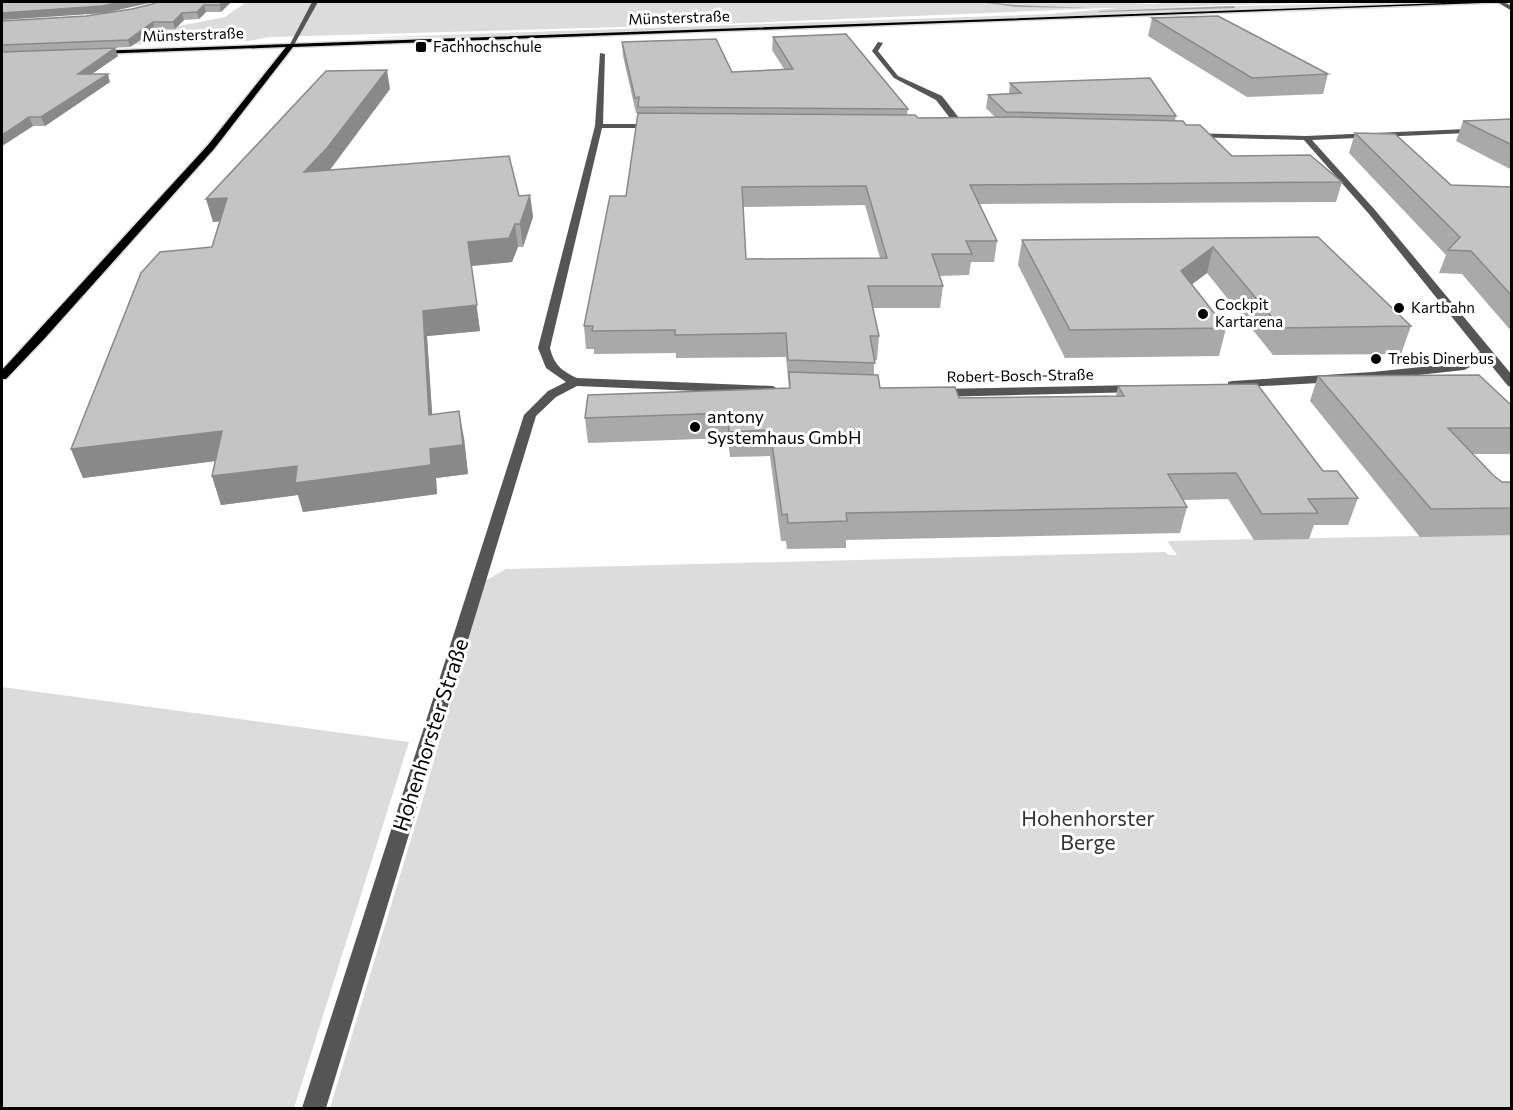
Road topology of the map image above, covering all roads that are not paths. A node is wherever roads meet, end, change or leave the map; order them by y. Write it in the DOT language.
graph roads {
  1 [pos="315,2"];
  2 [pos="1501,2"];
  3 [pos="1507,2"];
  4 [pos="1512,9"];
  5 [pos="880,43"];
  6 [pos="291,45"];
  7 [pos="86,52"];
  8 [pos="602,54"];
  9 [pos="599,126"];
  10 [pos="670,126"];
  11 [pos="951,129"];
  12 [pos="963,129"];
  13 [pos="975,129"];
  14 [pos="1512,129"];
  15 [pos="1176,134"];
  16 [pos="1306,138"];
  17 [pos="1487,353"];
  18 [pos="2,376"];
  19 [pos="575,382"];
  20 [pos="1512,383"];
  21 [pos="1217,386"];
  22 [pos="1148,389"];
  23 [pos="788,391"];
  24 [pos="927,393"];
  25 [pos="314,1108"];
  1 -- 6 [label="street"];
  2 -- 3 [label="main road, Münsterstraße"];
  2 -- 4 [label="street"];
  2 -- 6 [label="main road, Münsterstraße"];
  5 -- 12 [label="street"];
  6 -- 7 [label="main road, Münsterstraße"];
  6 -- 18 [label="main road"];
  8 -- 9 [label="street"];
  9 -- 10 [label="street"];
  9 -- 19 [label="street"];
  11 -- 12 [label="street"];
  12 -- 13 [label="street"];
  14 -- 16 [label="street"];
  15 -- 16 [label="street"];
  16 -- 17 [label="street"];
  17 -- 20 [label="street"];
  17 -- 21 [label="street"];
  19 -- 23 [label="street"];
  19 -- 25 [label="street, Hohenhorster Straße"];
  22 -- 24 [label="street, Robert-Bosch-Straße"];
}
